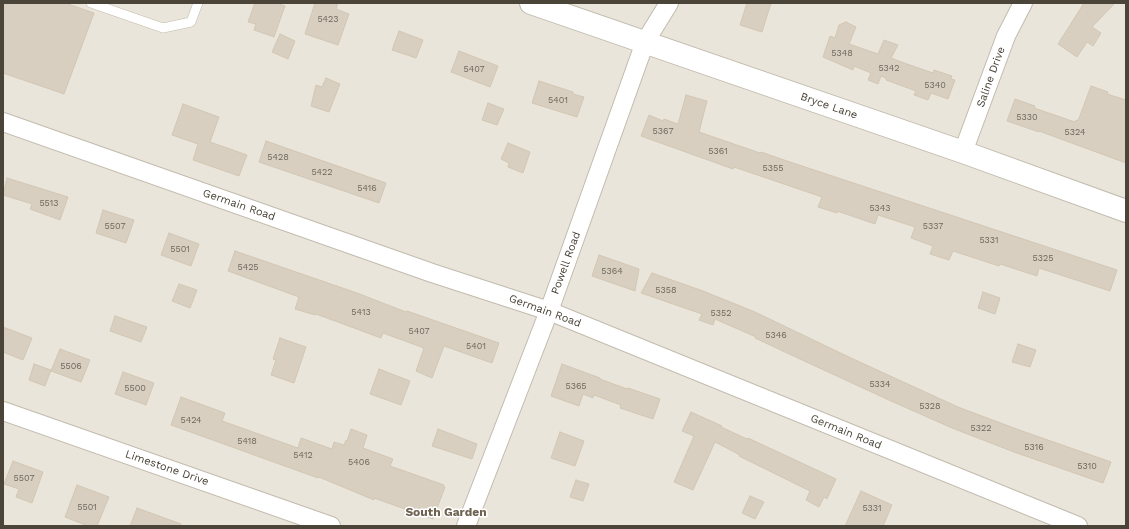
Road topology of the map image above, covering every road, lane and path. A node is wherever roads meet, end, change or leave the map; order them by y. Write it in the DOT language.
graph roads {
  1 [pos="91,3"];
  2 [pos="198,3"];
  3 [pos="531,3"];
  4 [pos="669,3"];
  5 [pos="1023,3"];
  6 [pos="645,42"];
  7 [pos="3,122"];
  8 [pos="963,152"];
  9 [pos="1126,210"];
  10 [pos="549,311"];
  11 [pos="3,411"];
  12 [pos="331,526"];
  13 [pos="466,526"];
  14 [pos="1078,526"];
  1 -- 2 [label="lane"];
  3 -- 6 [label="street, Bryce Lane"];
  4 -- 6 [label="street, Powell Road"];
  5 -- 8 [label="street, Saline Drive"];
  6 -- 8 [label="street, Bryce Lane"];
  6 -- 10 [label="street, Powell Road"];
  7 -- 10 [label="street, Germain Road"];
  8 -- 9 [label="street, Bryce Lane"];
  10 -- 13 [label="street, Powell Road"];
  10 -- 14 [label="street, Germain Road"];
  11 -- 12 [label="street, Limestone Drive"];
}
